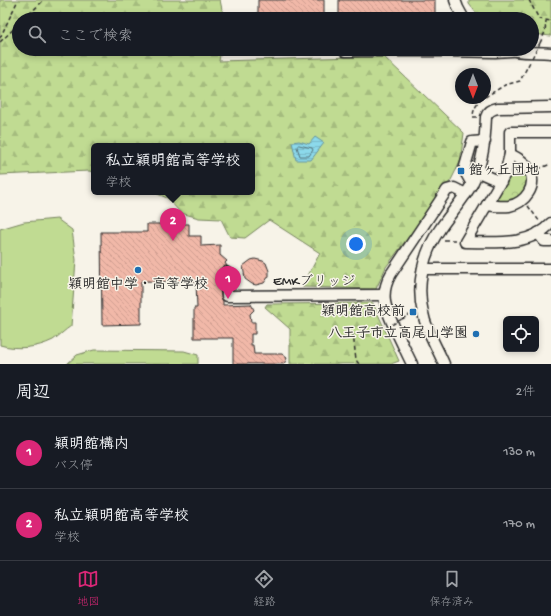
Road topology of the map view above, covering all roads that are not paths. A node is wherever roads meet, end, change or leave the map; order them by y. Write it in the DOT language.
graph roads {
  1 [pos="455,0"];
  2 [pos="460,12"];
  3 [pos="539,52"];
  4 [pos="551,53"];
  5 [pos="551,107"];
  6 [pos="549,134"];
  7 [pos="485,141"];
  8 [pos="510,154"];
  9 [pos="478,172"];
  10 [pos="501,182"];
  11 [pos="472,184"];
  12 [pos="466,194"];
  13 [pos="487,205"];
  14 [pos="545,228"];
  15 [pos="551,241"];
  16 [pos="423,269"];
  17 [pos="551,269"];
  18 [pos="226,272"];
  19 [pos="380,295"];
  20 [pos="412,364"];
  21 [pos="444,364"];
  1 -- 2 [label="street"];
  3 -- 4 [label="street"];
  5 -- 7 [label="street"];
  6 -- 8 [label="street"];
  7 -- 9 [label="street"];
  7 -- 11 [label="street"];
  8 -- 10 [label="street"];
  8 -- 13 [label="street"];
  9 -- 10 [label="street"];
  9 -- 11 [label="street"];
  10 -- 13 [label="street"];
  11 -- 12 [label="street"];
  12 -- 16 [label="street"];
  12 -- 19 [label="street"];
  13 -- 14 [label="street"];
  14 -- 15 [label="street"];
  16 -- 17 [label="street"];
  16 -- 21 [label="street"];
  18 -- 19 [label="street, EMKブリッジ"];
  19 -- 20 [label="street"];
}
